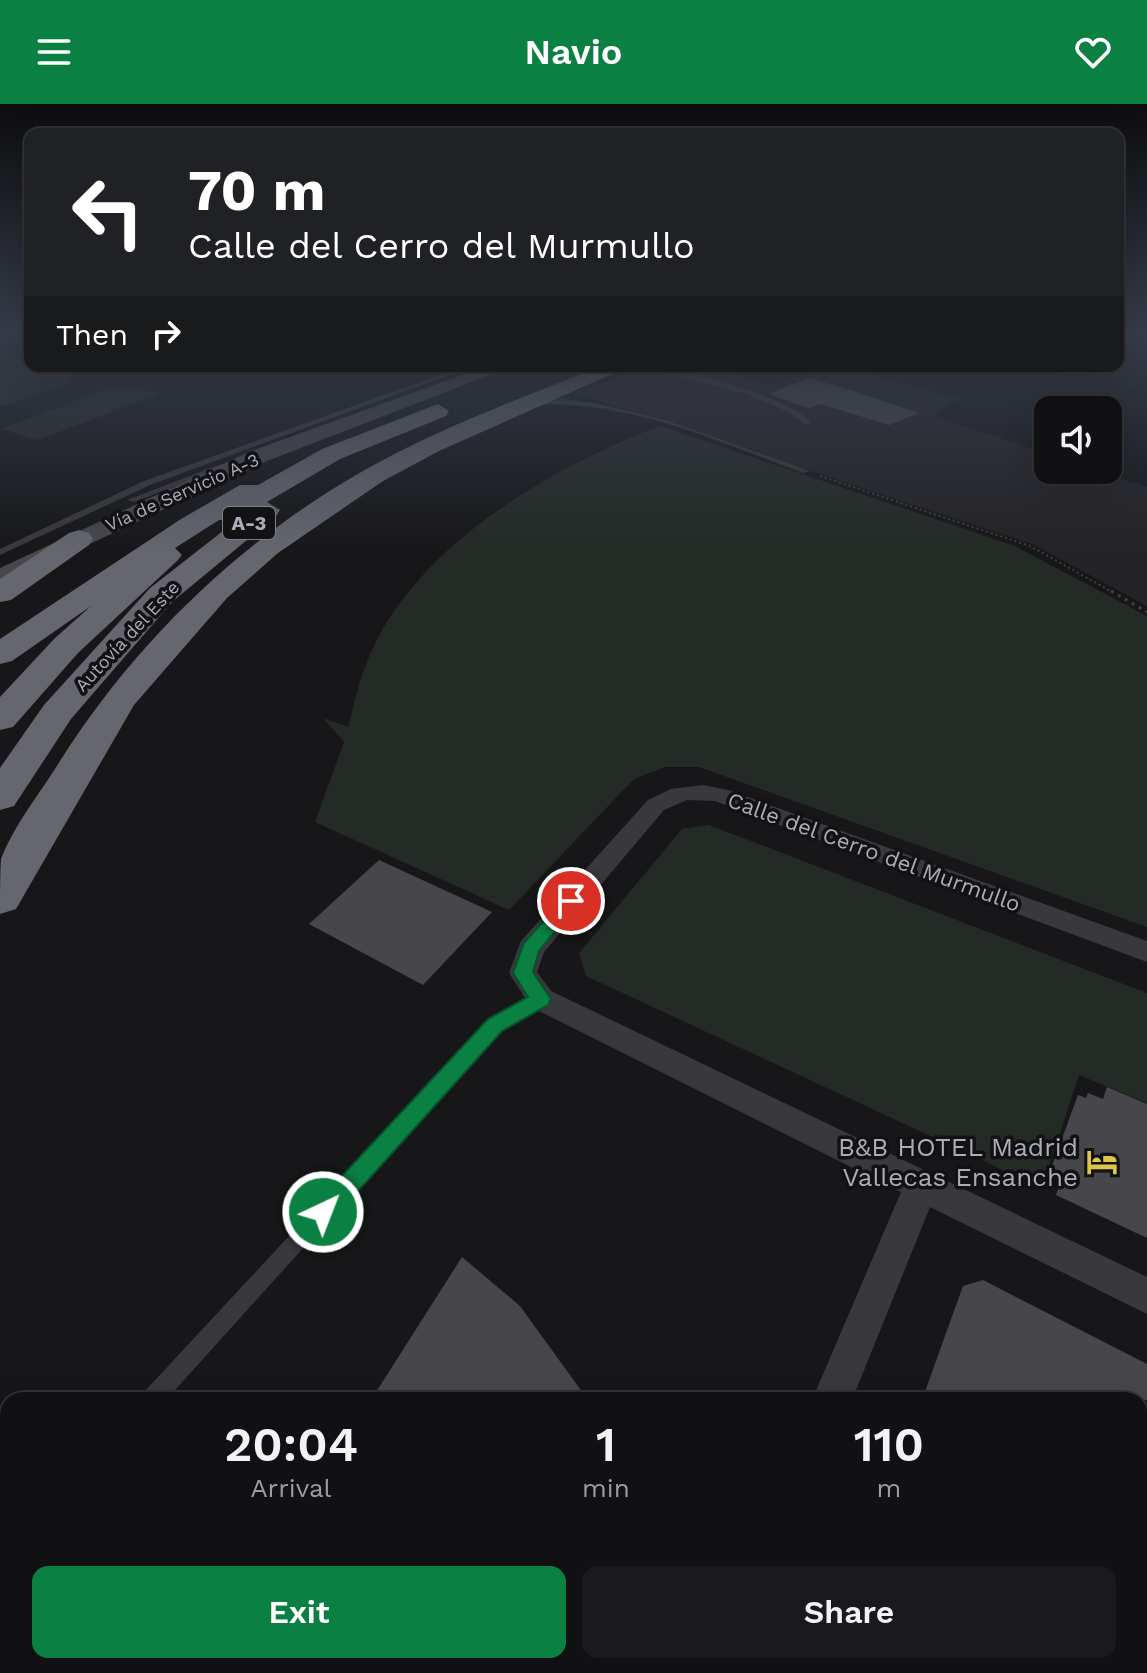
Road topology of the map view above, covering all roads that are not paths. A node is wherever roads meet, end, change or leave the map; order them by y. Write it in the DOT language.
graph roads {
  1 [pos="360,406"];
  2 [pos="395,406"];
  3 [pos="478,406"];
  4 [pos="497,406"];
  5 [pos="508,406"];
  6 [pos="610,406"];
  7 [pos="788,407"];
  8 [pos="805,411"];
  9 [pos="808,422"];
  10 [pos="331,454"];
  11 [pos="259,456"];
  12 [pos="806,471"];
  13 [pos="79,539"];
  14 [pos="0,552"];
  15 [pos="0,560"];
  16 [pos="0,578"];
  17 [pos="0,593"];
  18 [pos="0,654"];
  19 [pos="0,719"];
  20 [pos="0,797"];
  21 [pos="0,898"];
  22 [pos="1147,952"];
  23 [pos="541,999"];
  24 [pos="922,1184"];
  25 [pos="1147,1296"];
  26 [pos="159,1392"];
  27 [pos="835,1392"];
  1 -- 14 [label="lane"];
  2 -- 11 [label="main road, Vía de Servicio A-3"];
  3 -- 10 [label="highway, Autovía del Este / A-3"];
  4 -- 21 [label="highway"];
  5 -- 20 [label="highway, Autovía del Este / A-3"];
  6 -- 12 [label="lane"];
  7 -- 8 [label="lane"];
  7 -- 9 [label="lane"];
  10 -- 18 [label="highway"];
  10 -- 19 [label="highway, Autovía del Este / A-3"];
  11 -- 13 [label="main road, Vía de Servicio A-3"];
  11 -- 15 [label="lane"];
  13 -- 16 [label="main road, Vía de Servicio A-3"];
  13 -- 17 [label="highway"];
  22 -- 23 [label="street, Calle del Cerro del Murmullo"];
  23 -- 24 [label="street"];
  23 -- 26 [label="lane"];
  24 -- 25 [label="street"];
  24 -- 27 [label="street"];
}
